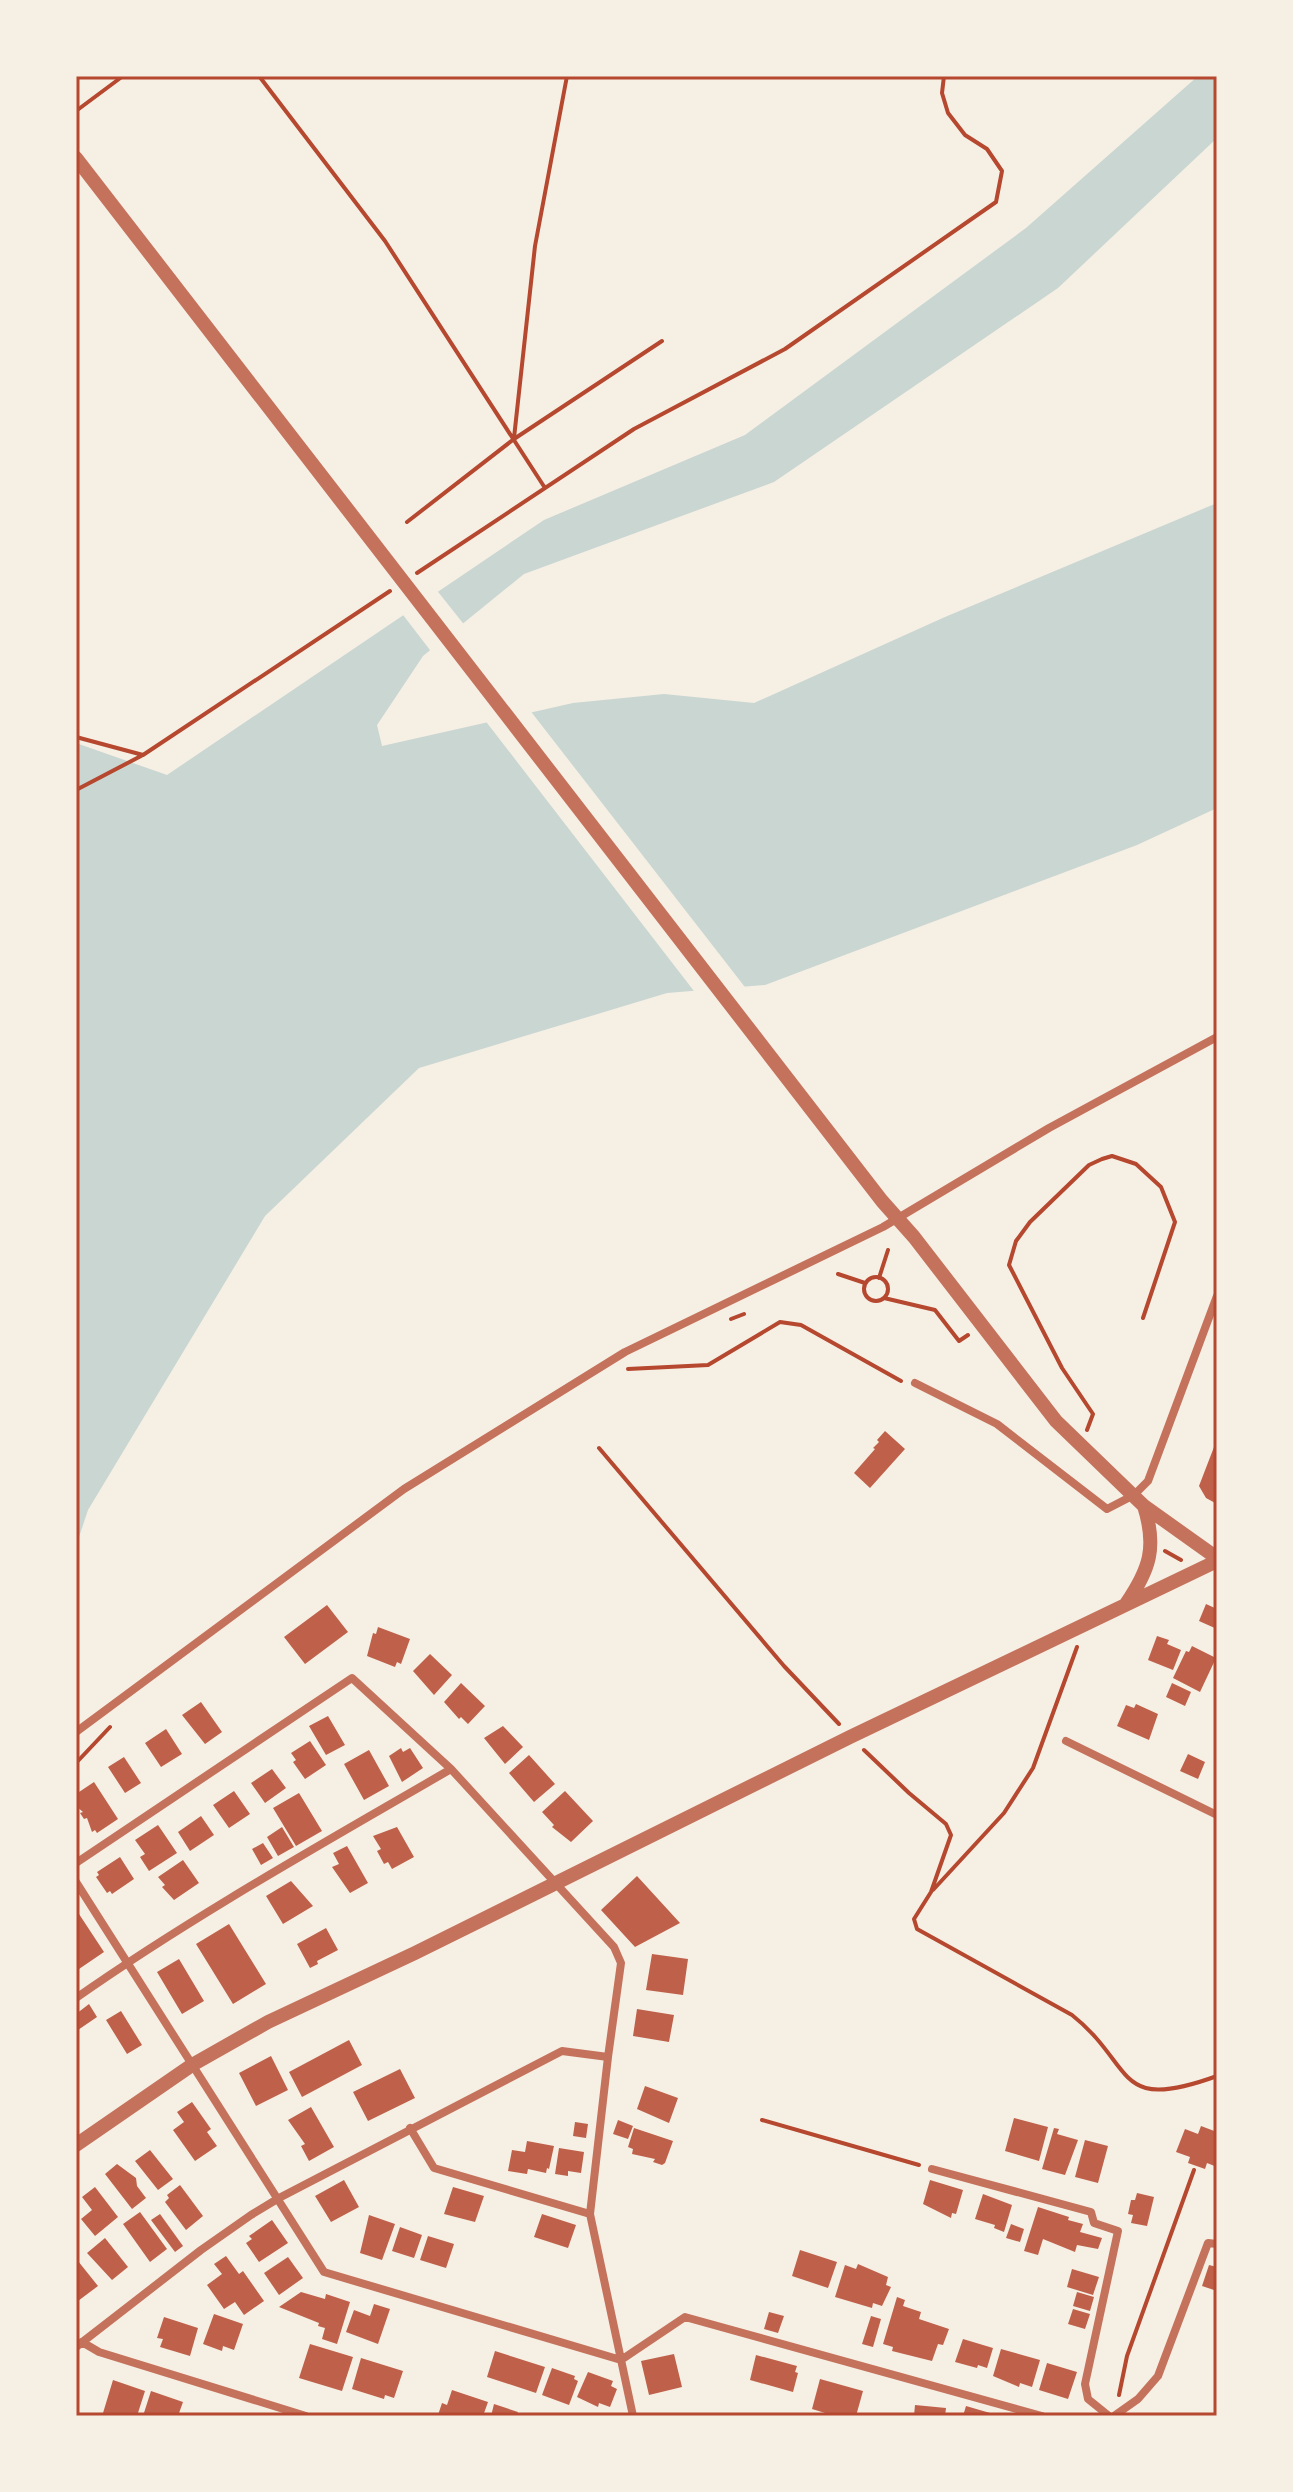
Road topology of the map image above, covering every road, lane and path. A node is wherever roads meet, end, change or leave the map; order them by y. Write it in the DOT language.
graph roads {
  1 [pos="123,76"];
  2 [pos="259,76"];
  3 [pos="567,76"];
  4 [pos="944,76"];
  5 [pos="76,111"];
  6 [pos="76,158"];
  7 [pos="662,341"];
  8 [pos="514,439"];
  9 [pos="545,488"];
  10 [pos="407,522"];
  11 [pos="413,576"];
  12 [pos="400,585"];
  13 [pos="76,737"];
  14 [pos="143,755"];
  15 [pos="76,790"];
  16 [pos="1217,1037"];
  17 [pos="897,1219"];
  18 [pos="888,1250"];
  19 [pos="838,1274"];
  20 [pos="879,1278"];
  21 [pos="865,1283"];
  22 [pos="1217,1296"];
  23 [pos="884,1298"];
  24 [pos="1143,1318"];
  25 [pos="971,1333"];
  26 [pos="607,1363"];
  27 [pos="915,1383"];
  28 [pos="1079,1442"];
  29 [pos="599,1448"];
  30 [pos="1139,1500"];
  31 [pos="1159,1547"];
  32 [pos="1217,1559"];
  33 [pos="1181,1560"];
  34 [pos="1126,1604"];
  35 [pos="1079,1629"];
  36 [pos="76,1732"];
  37 [pos="850,1737"];
  38 [pos="1066,1741"];
  39 [pos="451,1769"];
  40 [pos="1217,1815"];
  41 [pos="76,1863"];
  42 [pos="76,1882"];
  43 [pos="555,1884"];
  44 [pos="931,1892"];
  45 [pos="127,1962"];
  46 [pos="76,1998"];
  47 [pos="608,2057"];
  48 [pos="192,2065"];
  49 [pos="1217,2076"];
  50 [pos="762,2120"];
  51 [pos="410,2128"];
  52 [pos="76,2145"];
  53 [pos="932,2169"];
  54 [pos="1194,2170"];
  55 [pos="279,2198"];
  56 [pos="590,2214"];
  57 [pos="1217,2244"];
  58 [pos="79,2344"];
  59 [pos="621,2360"];
  60 [pos="1114,2414"];
  61 [pos="306,2416"];
  62 [pos="633,2416"];
  63 [pos="1042,2416"];
  1 -- 5 [label="path"];
  2 -- 8 [label="path"];
  3 -- 8 [label="path"];
  4 -- 9 [label="path"];
  6 -- 17 [label="street"];
  7 -- 8 [label="path"];
  8 -- 9 [label="path"];
  8 -- 10 [label="path"];
  9 -- 11 [label="path"];
  12 -- 14 [label="path"];
  13 -- 14 [label="path"];
  14 -- 15 [label="path"];
  16 -- 17 [label="street"];
  17 -- 26 [label="street"];
  17 -- 28 [label="street"];
  18 -- 20 [label="path"];
  19 -- 21 [label="path"];
  20 -- 21 [label="path"];
  20 -- 23 [label="path"];
  21 -- 23 [label="path"];
  22 -- 30 [label="street"];
  23 -- 25 [label="path"];
  24 -- 28 [label="path"];
  26 -- 27 [label="path"];
  26 -- 36 [label="street"];
  27 -- 30 [label="street"];
  28 -- 30 [label="street"];
  29 -- 37 [label="path"];
  30 -- 32 [label="street"];
  30 -- 34 [label="street"];
  31 -- 33 [label="path"];
  32 -- 34 [label="street"];
  34 -- 35 [label="street"];
  35 -- 37 [label="street"];
  35 -- 44 [label="path"];
  37 -- 43 [label="street"];
  37 -- 44 [label="path"];
  38 -- 40 [label="street"];
  39 -- 41 [label="street"];
  39 -- 43 [label="street"];
  39 -- 45 [label="street"];
  42 -- 45 [label="street"];
  43 -- 47 [label="street"];
  43 -- 48 [label="street"];
  44 -- 49 [label="path"];
  45 -- 46 [label="street"];
  45 -- 48 [label="street"];
  47 -- 51 [label="street"];
  47 -- 56 [label="street"];
  48 -- 52 [label="street"];
  48 -- 55 [label="street"];
  50 -- 53 [label="path"];
  51 -- 55 [label="street"];
  51 -- 56 [label="street"];
  53 -- 60 [label="street"];
  54 -- 60 [label="path"];
  55 -- 58 [label="street"];
  55 -- 59 [label="street"];
  56 -- 59 [label="street"];
  57 -- 60 [label="street"];
  58 -- 61 [label="street"];
  59 -- 62 [label="street"];
  59 -- 63 [label="street"];
}
